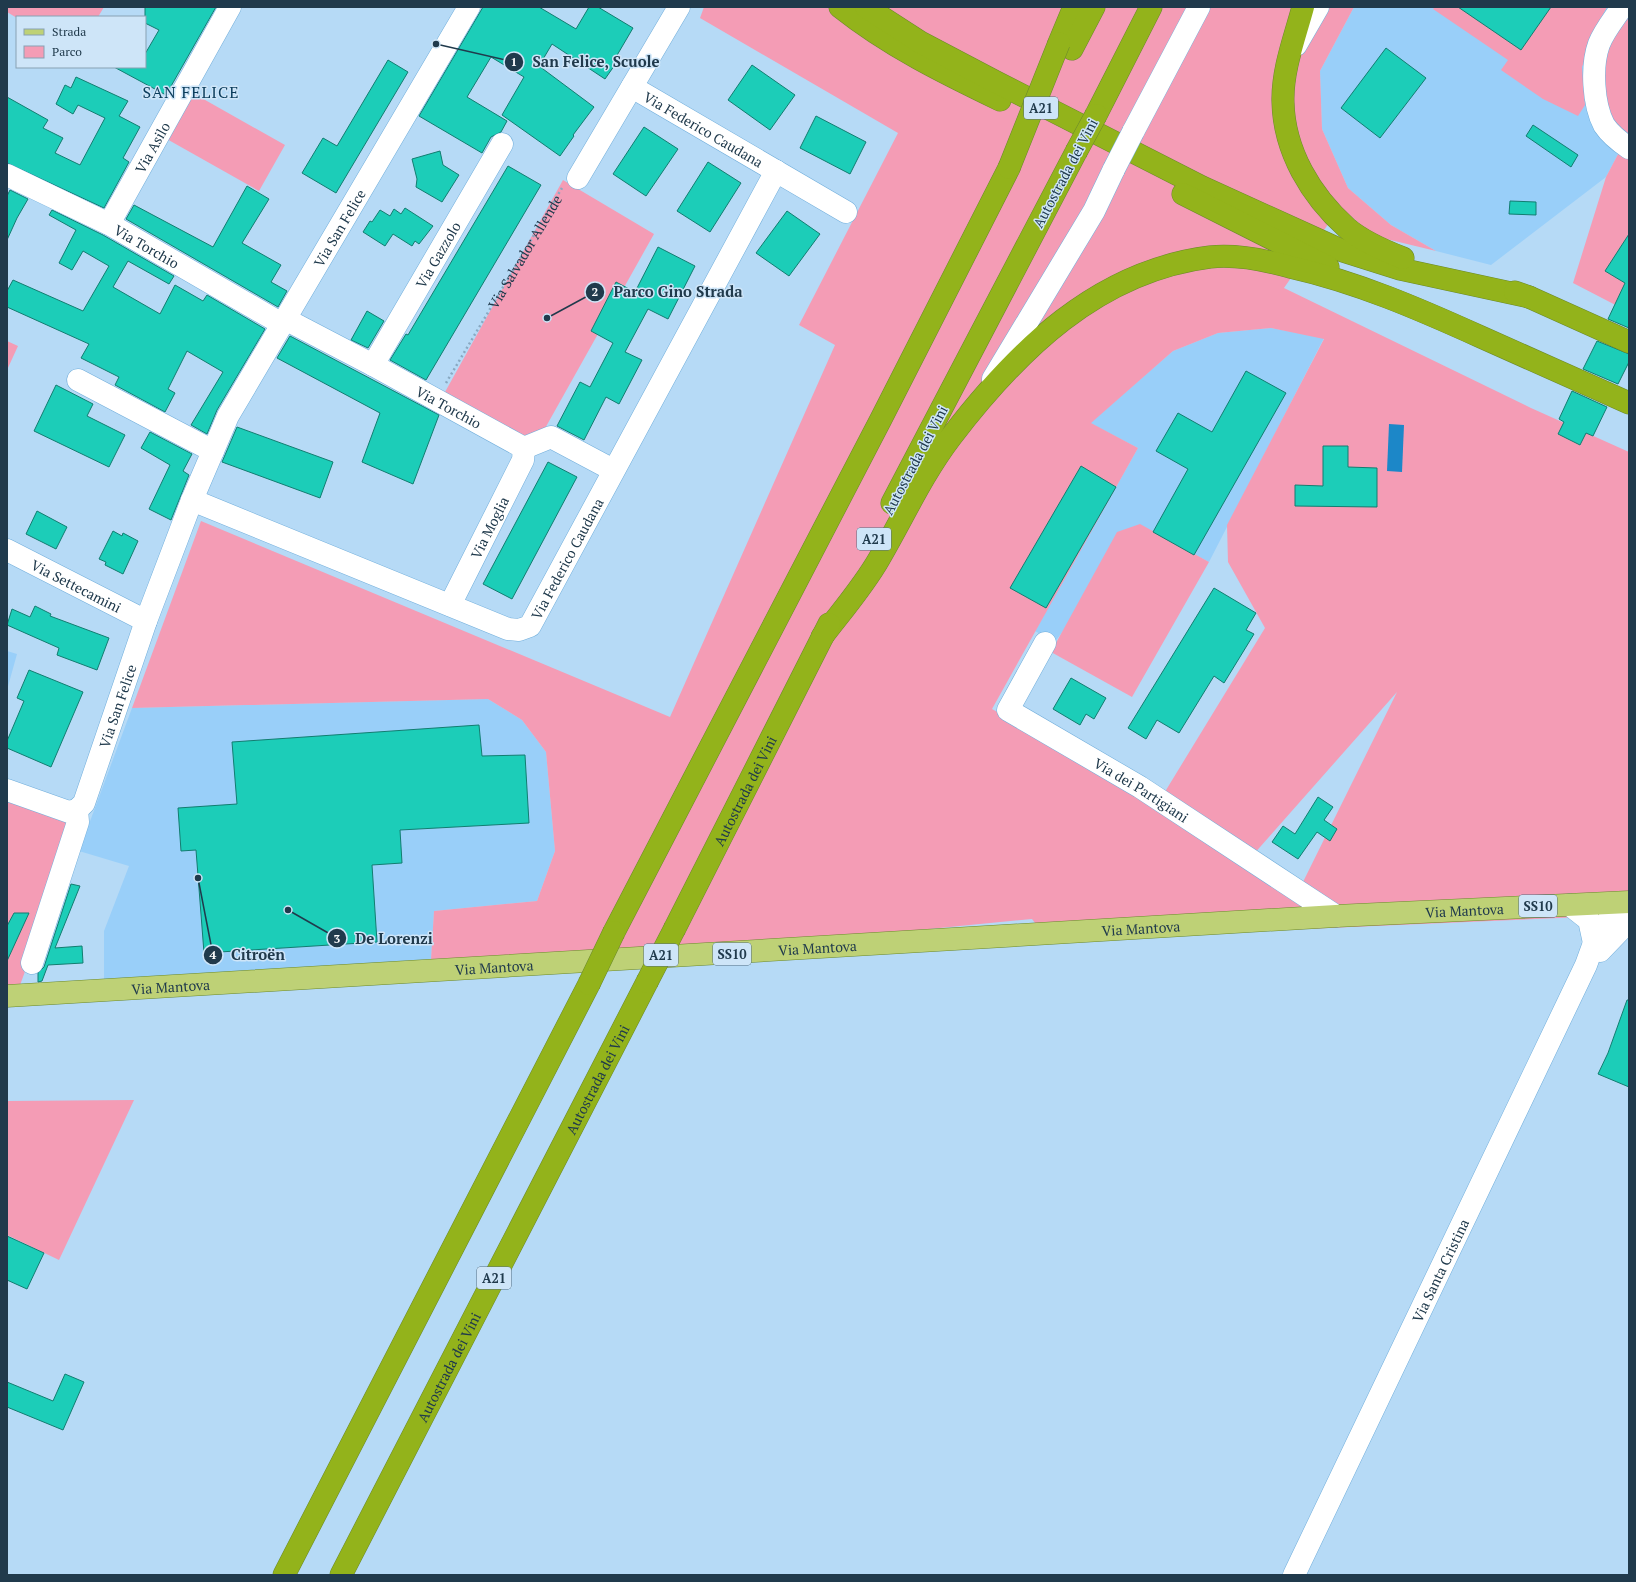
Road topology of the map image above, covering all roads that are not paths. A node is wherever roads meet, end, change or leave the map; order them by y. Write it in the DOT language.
graph roads {
  1 [pos="230,7"];
  2 [pos="469,7"];
  3 [pos="679,7"];
  4 [pos="840,7"];
  5 [pos="866,7"];
  6 [pos="1074,7"];
  7 [pos="1094,7"];
  8 [pos="1151,7"];
  9 [pos="1199,7"];
  10 [pos="1303,7"];
  11 [pos="1318,7"];
  12 [pos="1622,7"];
  13 [pos="1065,46"];
  14 [pos="1291,53"];
  15 [pos="632,87"];
  16 [pos="502,144"];
  17 [pos="1629,148"];
  18 [pos="776,171"];
  19 [pos="7,175"];
  20 [pos="578,178"];
  21 [pos="846,212"];
  22 [pos="109,224"];
  23 [pos="1529,297"];
  24 [pos="1399,300"];
  25 [pos="284,322"];
  26 [pos="1629,342"];
  27 [pos="373,365"];
  28 [pos="78,380"];
  29 [pos="980,401"];
  30 [pos="1629,403"];
  31 [pos="524,448"];
  32 [pos="213,451"];
  33 [pos="613,470"];
  34 [pos="192,500"];
  35 [pos="7,550"];
  36 [pos="450,605"];
  37 [pos="146,621"];
  38 [pos="822,638"];
  39 [pos="1045,643"];
  40 [pos="7,790"];
  41 [pos="77,810"];
  42 [pos="1570,905"];
  43 [pos="1626,909"];
  44 [pos="1336,916"];
  45 [pos="1594,943"];
  46 [pos="32,963"];
  47 [pos="1586,965"];
  48 [pos="7,996"];
  49 [pos="284,1575"];
  50 [pos="341,1575"];
  51 [pos="1294,1575"];
  1 -- 22 [label="street, Via Asilo"];
  2 -- 25 [label="street, Via San Felice"];
  3 -- 15 [label="street"];
  4 -- 24 [label="highway"];
  5 -- 23 [label="highway"];
  6 -- 13 [label="highway"];
  7 -- 13 [label="highway, A21"];
  8 -- 38 [label="highway, Autostrada dei Vini / A21, bridge"];
  9 -- 29 [label="street, bridge"];
  10 -- 14 [label="highway"];
  11 -- 14 [label="street"];
  12 -- 17 [label="street"];
  13 -- 49 [label="highway, A21, bridge"];
  14 -- 23 [label="highway"];
  15 -- 18 [label="street, Via Federico Caudana"];
  15 -- 20 [label="street"];
  16 -- 27 [label="street, Via Gazzolo"];
  18 -- 21 [label="street, Via Federico Caudana"];
  18 -- 33 [label="street, Via Federico Caudana"];
  19 -- 22 [label="street, Via Torchio"];
  22 -- 25 [label="street, Via Torchio"];
  23 -- 26 [label="highway"];
  24 -- 29 [label="highway"];
  24 -- 30 [label="highway"];
  25 -- 27 [label="street, Via Torchio"];
  25 -- 32 [label="street, Via San Felice"];
  27 -- 31 [label="street, Via Torchio"];
  28 -- 32 [label="street"];
  29 -- 38 [label="highway"];
  31 -- 33 [label="street"];
  31 -- 36 [label="street, Via Moglia"];
  32 -- 34 [label="street, Via San Felice"];
  33 -- 36 [label="street, Via Federico Caudana"];
  34 -- 36 [label="street, Via Federico Caudana"];
  34 -- 37 [label="street, Via San Felice"];
  35 -- 37 [label="street, Via Settecamini"];
  37 -- 41 [label="street, Via San Felice"];
  38 -- 50 [label="highway, Autostrada dei Vini / A21, bridge"];
  39 -- 44 [label="street, Via dei Partigiani"];
  40 -- 41 [label="street"];
  41 -- 46 [label="street, Via San Felice"];
  42 -- 43 [label="main road, Via Mantova / SS10"];
  42 -- 44 [label="main road, Via Mantova / SS10"];
  42 -- 45 [label="street"];
  43 -- 45 [label="street, Via Santa Cristina"];
  43 -- 47 [label="street, Via Santa Cristina"];
  44 -- 48 [label="main road, Via Mantova / SS10"];
  45 -- 47 [label="street, Via Santa Cristina"];
  47 -- 51 [label="street, Via Santa Cristina"];
}
